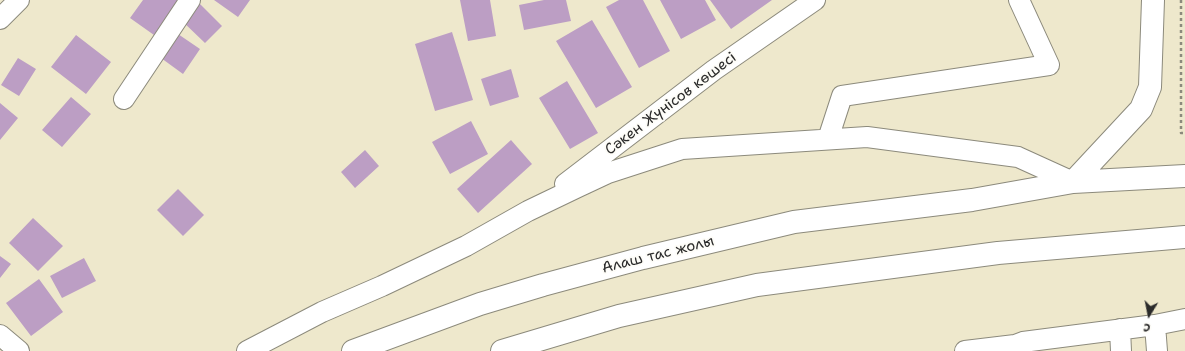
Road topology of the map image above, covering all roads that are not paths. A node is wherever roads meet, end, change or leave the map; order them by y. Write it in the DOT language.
graph roads {
  1 [pos="19,0"];
  2 [pos="190,0"];
  3 [pos="815,0"];
  4 [pos="1019,0"];
  5 [pos="1153,0"];
  6 [pos="0,19"];
  7 [pos="124,99"];
  8 [pos="828,139"];
  9 [pos="1185,176"];
  10 [pos="1073,182"];
  11 [pos="528,211"];
  12 [pos="1185,237"];
  13 [pos="1185,319"];
  14 [pos="1155,325"];
  15 [pos="1120,329"];
  16 [pos="0,335"];
  17 [pos="1014,348"];
  18 [pos="19,351"];
  19 [pos="247,351"];
  20 [pos="354,351"];
  21 [pos="502,351"];
  22 [pos="965,351"];
  23 [pos="1120,351"];
  24 [pos="1157,351"];
  1 -- 6 [label="street"];
  2 -- 7 [label="street"];
  3 -- 11 [label="street, Сәкен Жүнісов көшесі"];
  4 -- 8 [label="street"];
  5 -- 10 [label="main road"];
  8 -- 10 [label="street"];
  8 -- 11 [label="street"];
  9 -- 10 [label="main road, Алаш тас жолы"];
  10 -- 20 [label="main road, Алаш тас жолы"];
  11 -- 19 [label="street"];
  12 -- 21 [label="main road"];
  13 -- 14 [label="street"];
  14 -- 15 [label="street"];
  14 -- 24 [label="street"];
  15 -- 17 [label="street"];
  15 -- 23 [label="street"];
  16 -- 18 [label="street"];
  17 -- 22 [label="street"];
}
